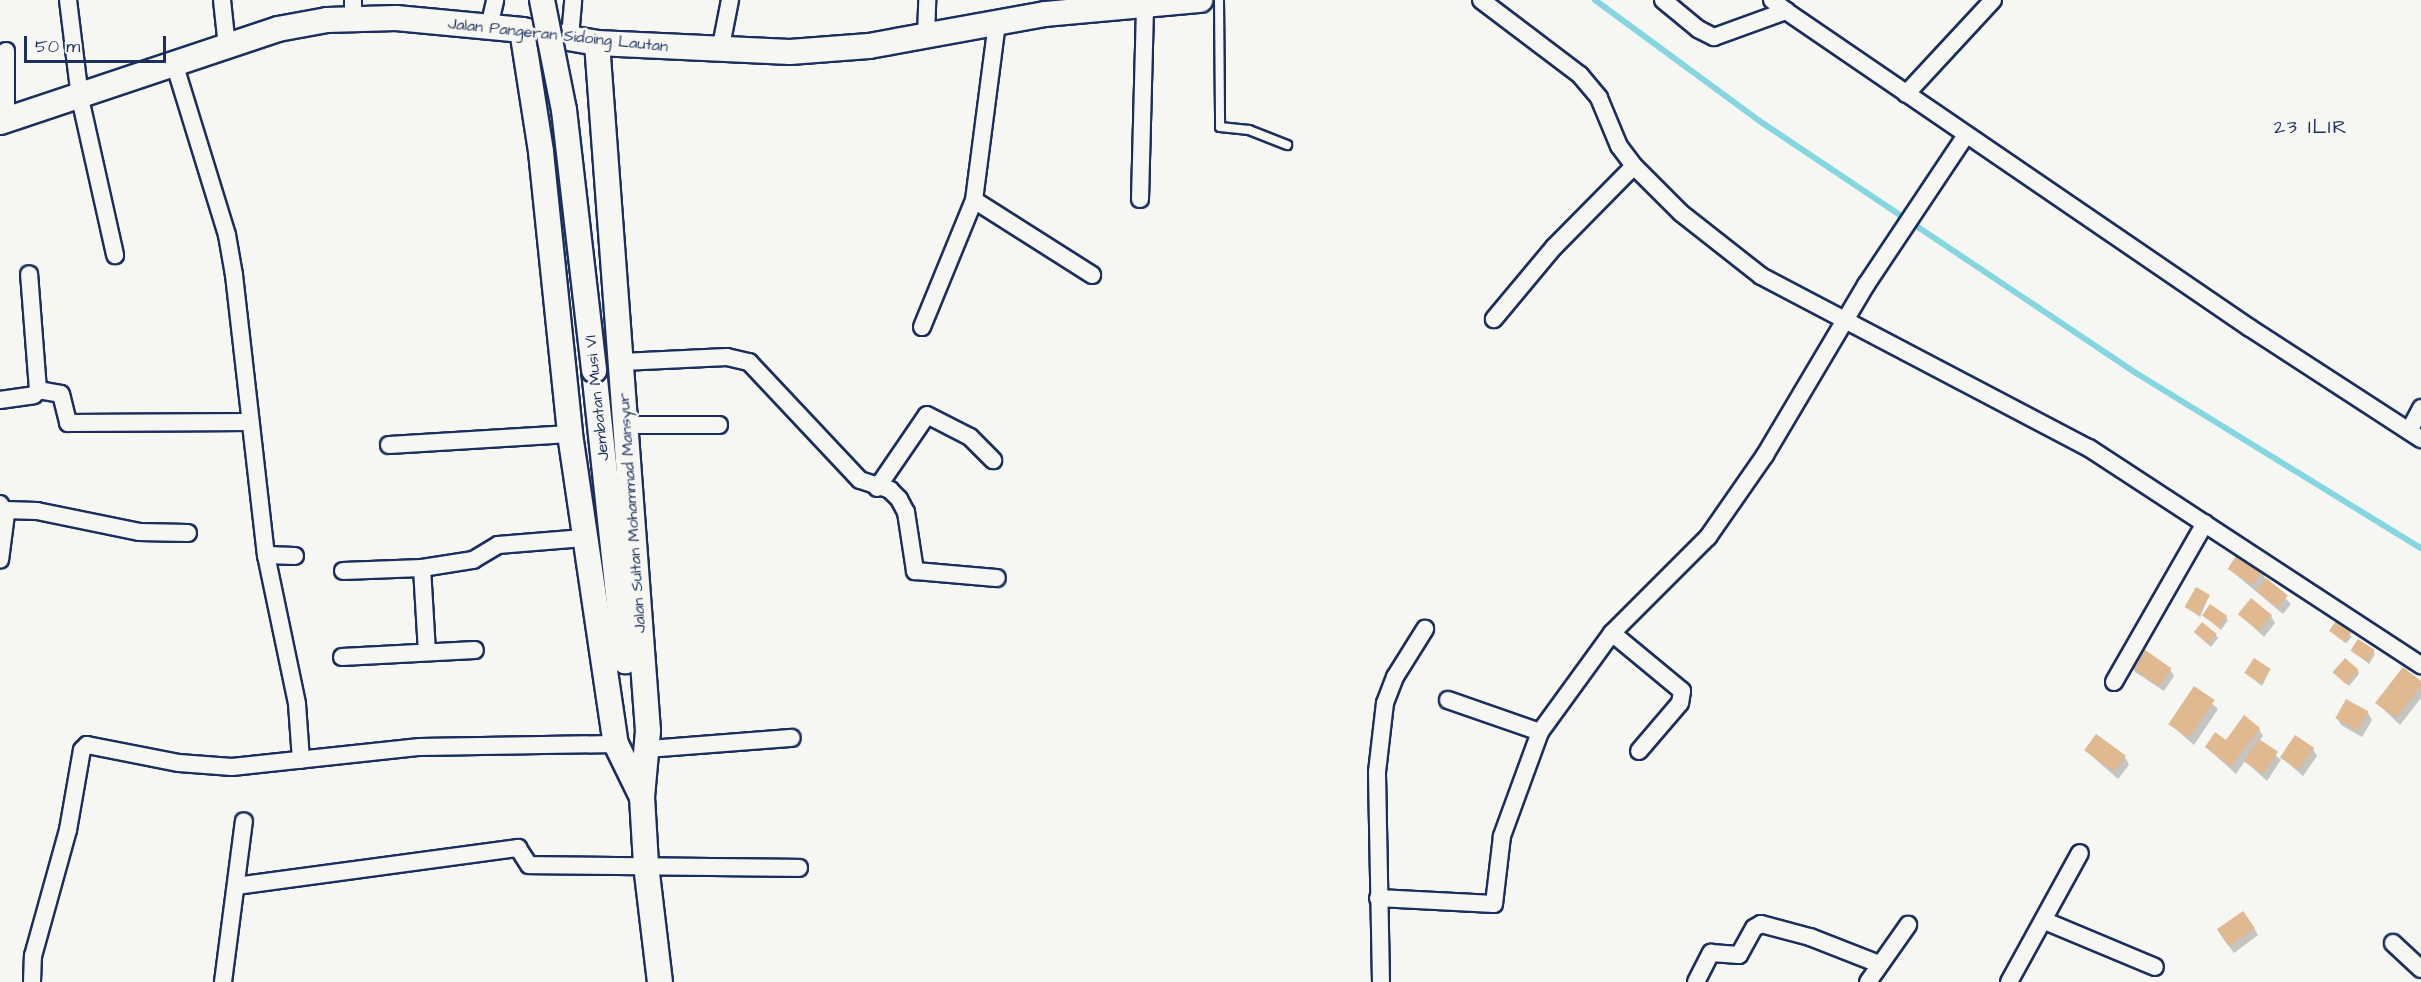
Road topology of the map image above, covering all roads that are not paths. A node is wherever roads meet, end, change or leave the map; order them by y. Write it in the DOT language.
graph roads {
  1 [pos="68,0"];
  2 [pos="222,0"];
  3 [pos="495,0"];
  4 [pos="542,0"];
  5 [pos="573,0"];
  6 [pos="730,0"];
  7 [pos="927,0"];
  8 [pos="1200,0"];
  9 [pos="1219,0"];
  10 [pos="1480,0"];
  11 [pos="1663,0"];
  12 [pos="1772,0"];
  13 [pos="1993,0"];
  14 [pos="1175,1"];
  15 [pos="1145,4"];
  16 [pos="1081,5"];
  17 [pos="353,9"];
  18 [pos="1786,11"];
  19 [pos="997,22"];
  20 [pos="489,27"];
  21 [pos="522,30"];
  22 [pos="570,37"];
  23 [pos="926,37"];
  24 [pos="597,43"];
  25 [pos="227,47"];
  26 [pos="6,51"];
  27 [pos="720,51"];
  28 [pos="175,66"];
  29 [pos="1906,94"];
  30 [pos="80,98"];
  31 [pos="3,121"];
  32 [pos="1966,135"];
  33 [pos="1287,145"];
  34 [pos="1635,166"];
  35 [pos="1140,199"];
  36 [pos="974,200"];
  37 [pos="115,255"];
  38 [pos="30,274"];
  39 [pos="1092,275"];
  40 [pos="1494,318"];
  41 [pos="1845,319"];
  42 [pos="922,327"];
  43 [pos="621,362"];
  44 [pos="38,390"];
  45 [pos="0,400"];
  46 [pos="2421,408"];
  47 [pos="250,422"];
  48 [pos="628,425"];
  49 [pos="719,425"];
  50 [pos="570,434"];
  51 [pos="2415,435"];
  52 [pos="389,445"];
  53 [pos="993,460"];
  54 [pos="877,488"];
  55 [pos="3,507"];
  56 [pos="2205,523"];
  57 [pos="188,533"];
  58 [pos="584,538"];
  59 [pos="267,555"];
  60 [pos="295,556"];
  61 [pos="0,560"];
  62 [pos="422,568"];
  63 [pos="343,571"];
  64 [pos="997,578"];
  65 [pos="1425,629"];
  66 [pos="1612,633"];
  67 [pos="475,650"];
  68 [pos="427,652"];
  69 [pos="342,657"];
  70 [pos="2421,665"];
  71 [pos="2114,682"];
  72 [pos="1448,700"];
  73 [pos="1540,732"];
  74 [pos="792,738"];
  75 [pos="616,744"];
  76 [pos="648,749"];
  77 [pos="1639,750"];
  78 [pos="300,760"];
  79 [pos="642,797"];
  80 [pos="244,821"];
  81 [pos="2080,853"];
  82 [pos="646,865"];
  83 [pos="799,868"];
  84 [pos="236,886"];
  85 [pos="1378,898"];
  86 [pos="2045,921"];
  87 [pos="1908,925"];
  88 [pos="2393,943"];
  89 [pos="1880,964"];
  90 [pos="2155,967"];
  91 [pos="2421,969"];
  92 [pos="32,982"];
  93 [pos="223,982"];
  94 [pos="660,982"];
  95 [pos="1381,982"];
  96 [pos="1696,982"];
  97 [pos="1868,982"];
  98 [pos="2009,982"];
  1 -- 30 [label="street"];
  2 -- 25 [label="street"];
  3 -- 20 [label="street"];
  4 -- 79 [label="street, Jembatan Musi VI, bridge"];
  5 -- 22 [label="street"];
  6 -- 27 [label="street"];
  7 -- 23 [label="street"];
  8 -- 14 [label="street, Jalan Pangeran Sidoing Lautan"];
  9 -- 33 [label="lane"];
  10 -- 34 [label="street"];
  11 -- 18 [label="street"];
  12 -- 18 [label="street"];
  13 -- 29 [label="street"];
  14 -- 15 [label="street, Jalan Pangeran Sidoing Lautan"];
  15 -- 16 [label="street, Jalan Pangeran Sidoing Lautan"];
  15 -- 35 [label="street"];
  16 -- 19 [label="street, Jalan Pangeran Sidoing Lautan"];
  17 -- 20 [label="street, Jalan Pangeran Sidoing Lautan"];
  17 -- 25 [label="street, Jalan Pangeran Sidoing Lautan"];
  18 -- 29 [label="street"];
  19 -- 23 [label="street, Jalan Pangeran Sidoing Lautan"];
  19 -- 36 [label="street"];
  20 -- 21 [label="street, Jalan Pangeran Sidoing Lautan"];
  21 -- 22 [label="street, Jalan Pangeran Sidoing Lautan"];
  21 -- 50 [label="street"];
  22 -- 24 [label="street, Jalan Pangeran Sidoing Lautan"];
  23 -- 27 [label="street, Jalan Pangeran Sidoing Lautan"];
  24 -- 27 [label="street, Jalan Pangeran Sidoing Lautan"];
  24 -- 43 [label="street, Jalan Sultan Mohammad Mansyur"];
  25 -- 28 [label="street, Jalan Pangeran Sidoing Lautan"];
  26 -- 31 [label="street"];
  28 -- 30 [label="street, Jalan Pangeran Sidoing Lautan"];
  28 -- 47 [label="street"];
  29 -- 32 [label="street"];
  30 -- 31 [label="street, Jalan Pangeran Sidoing Lautan"];
  30 -- 37 [label="street"];
  32 -- 41 [label="street"];
  32 -- 51 [label="street"];
  34 -- 40 [label="street"];
  34 -- 41 [label="street"];
  36 -- 39 [label="street"];
  36 -- 42 [label="street"];
  38 -- 44 [label="street"];
  41 -- 56 [label="street"];
  41 -- 66 [label="street"];
  43 -- 48 [label="street, Jalan Sultan Mohammad Mansyur"];
  43 -- 54 [label="street"];
  44 -- 45 [label="street"];
  44 -- 47 [label="street"];
  46 -- 51 [label="street"];
  47 -- 59 [label="street"];
  48 -- 49 [label="street"];
  48 -- 76 [label="street, Jalan Sultan Mohammad Mansyur"];
  50 -- 52 [label="street"];
  50 -- 58 [label="street"];
  53 -- 54 [label="street"];
  54 -- 64 [label="street"];
  55 -- 57 [label="street"];
  55 -- 61 [label="street"];
  56 -- 70 [label="street"];
  56 -- 71 [label="street"];
  58 -- 62 [label="street"];
  58 -- 75 [label="street"];
  59 -- 60 [label="street"];
  59 -- 78 [label="street"];
  62 -- 63 [label="street"];
  62 -- 68 [label="street"];
  65 -- 85 [label="street"];
  66 -- 73 [label="street"];
  66 -- 77 [label="street"];
  67 -- 68 [label="street"];
  68 -- 69 [label="street"];
  72 -- 73 [label="street"];
  73 -- 85 [label="street"];
  74 -- 76 [label="street"];
  75 -- 78 [label="street"];
  75 -- 79 [label="street"];
  76 -- 79 [label="street, Jalan Sultan Mohammad Mansyur"];
  78 -- 92 [label="street"];
  79 -- 82 [label="street, Jalan Sultan Mohammad Mansyur"];
  80 -- 84 [label="street"];
  81 -- 86 [label="street"];
  82 -- 83 [label="street"];
  82 -- 84 [label="street"];
  82 -- 94 [label="street, Jalan Sultan Mohammad Mansyur"];
  84 -- 93 [label="street"];
  85 -- 95 [label="street"];
  86 -- 90 [label="street"];
  86 -- 98 [label="street"];
  87 -- 89 [label="street"];
  88 -- 91 [label="street"];
  89 -- 96 [label="street"];
  89 -- 97 [label="street"];
}
